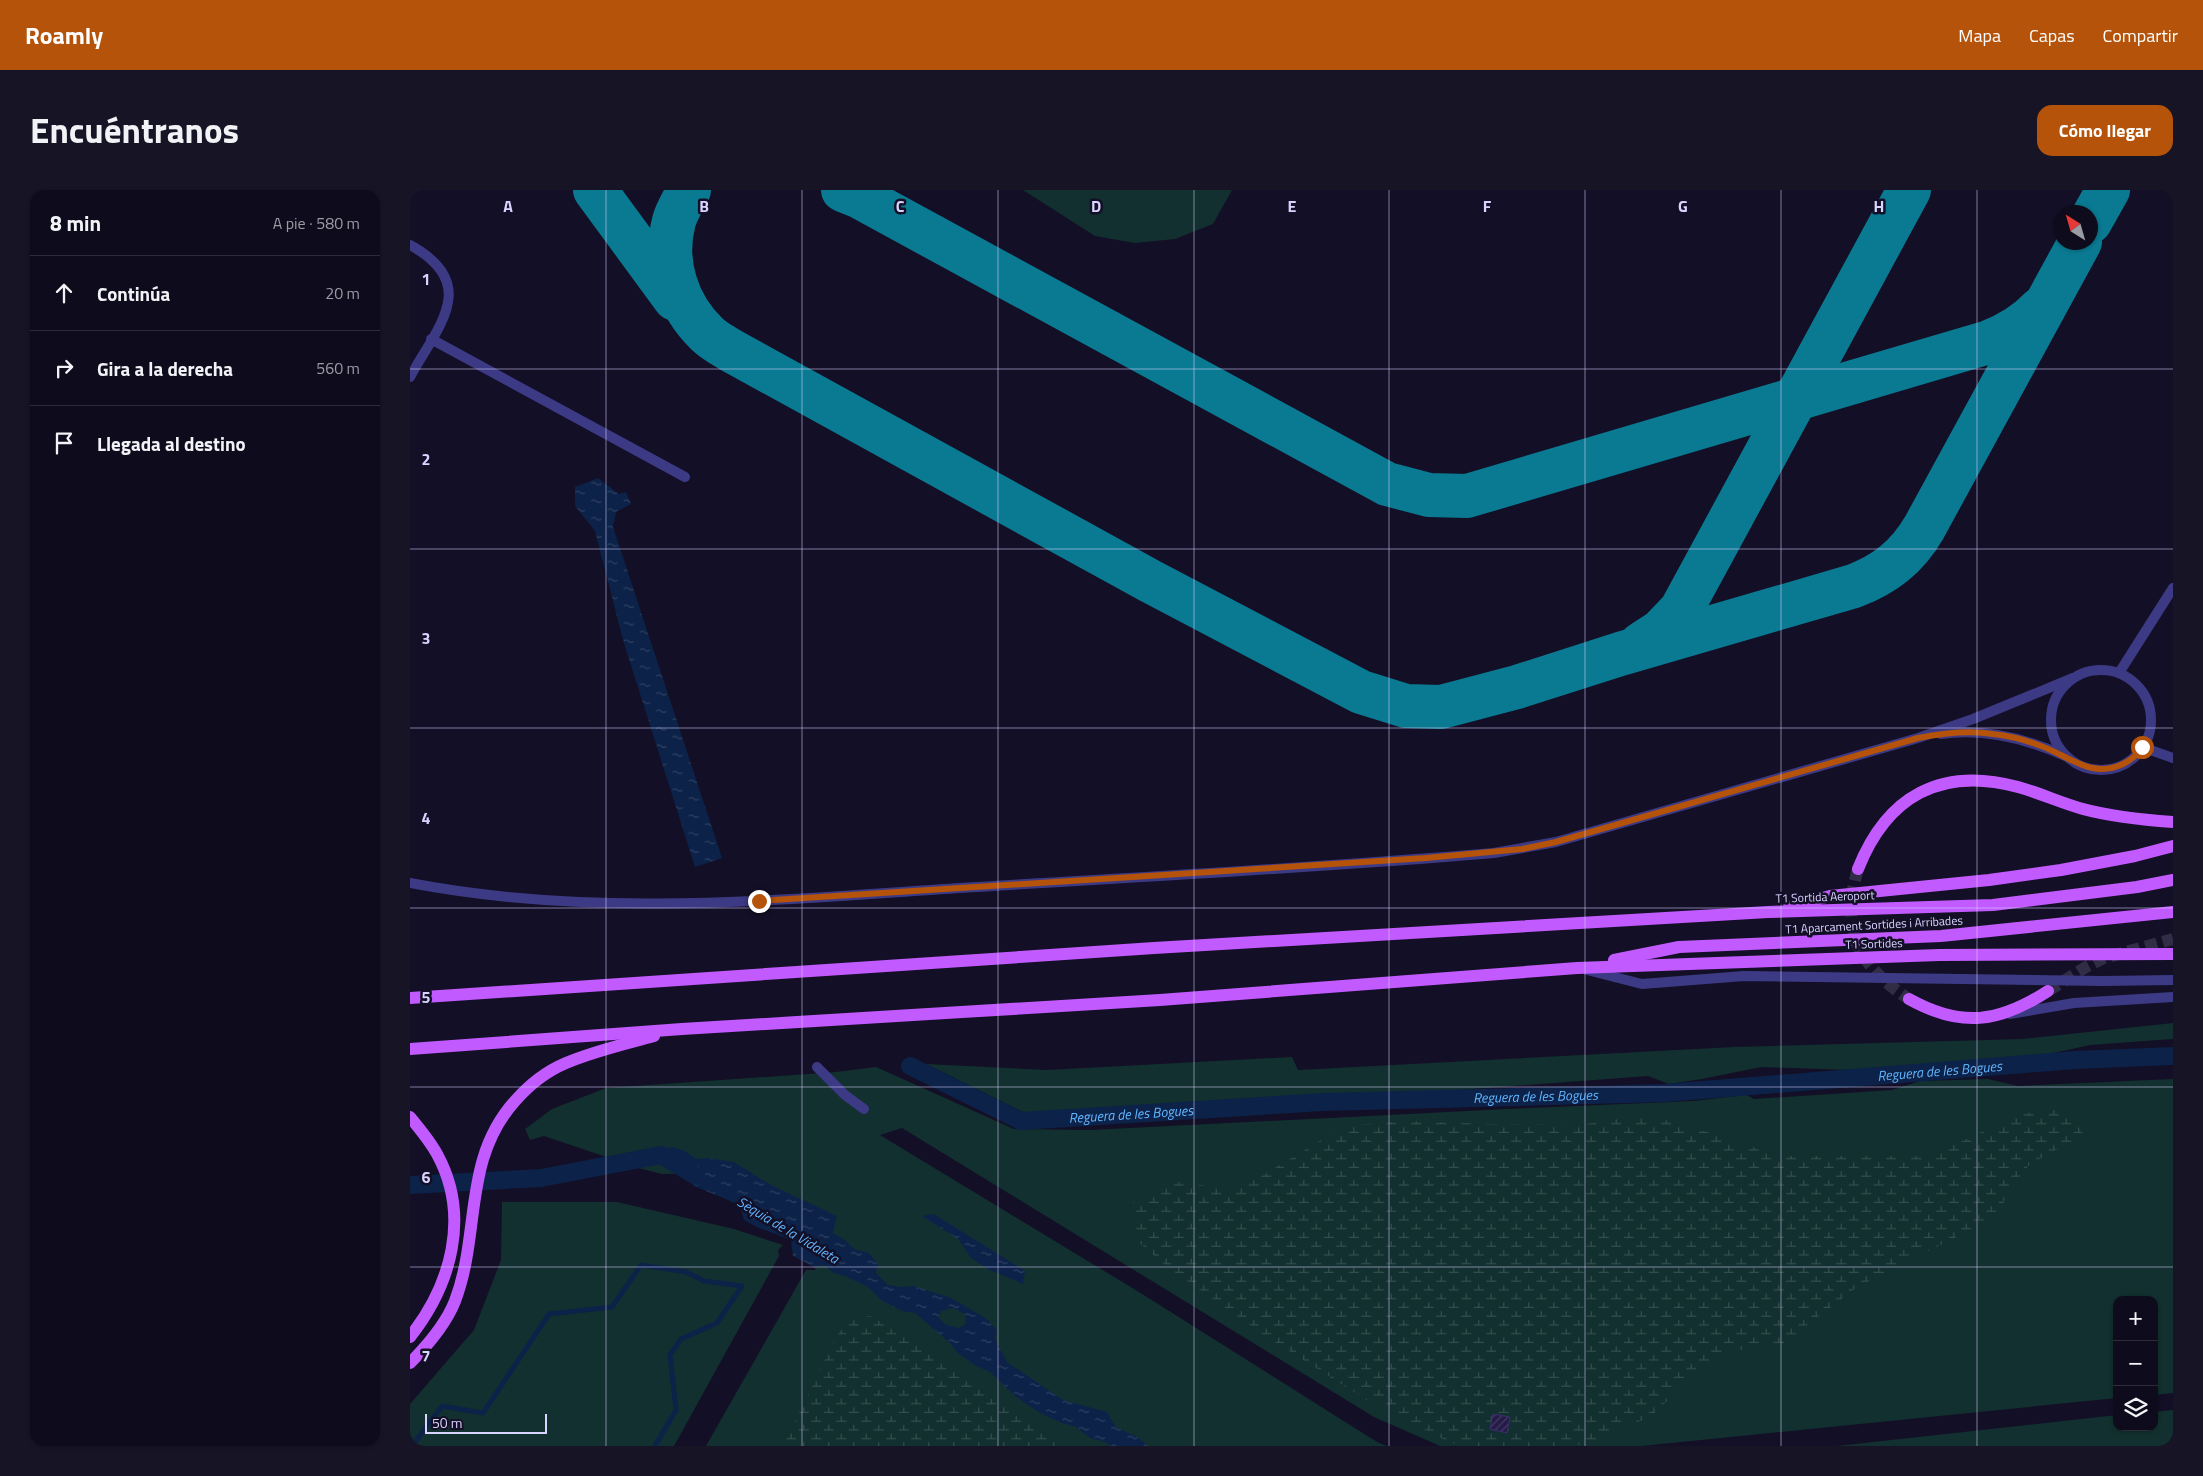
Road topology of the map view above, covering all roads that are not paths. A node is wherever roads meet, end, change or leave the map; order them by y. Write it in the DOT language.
graph roads {
  1 [pos="410,245"];
  2 [pos="431,339"];
  3 [pos="411,373"];
  4 [pos="685,478"];
  5 [pos="2173,588"];
  6 [pos="2119,673"];
  7 [pos="2073,678"];
  8 [pos="1918,738"];
  9 [pos="2142,747"];
  10 [pos="2068,758"];
  11 [pos="2173,758"];
  12 [pos="2173,815"];
  13 [pos="2152,821"];
  14 [pos="2173,822"];
  15 [pos="2173,846"];
  16 [pos="1858,869"];
  17 [pos="2173,880"];
  18 [pos="410,883"];
  19 [pos="1768,912"];
  20 [pos="2173,912"];
  21 [pos="2173,954"];
  22 [pos="1577,968"];
  23 [pos="2173,980"];
  24 [pos="2048,991"];
  25 [pos="2173,997"];
  26 [pos="410,998"];
  27 [pos="1909,999"];
  28 [pos="1989,1017"];
  29 [pos="682,1028"];
  30 [pos="410,1049"];
  31 [pos="817,1067"];
  32 [pos="864,1109"];
  33 [pos="410,1117"];
  34 [pos="410,1337"];
  35 [pos="410,1363"];
  1 -- 2 [label="lane"];
  2 -- 3 [label="lane"];
  2 -- 4 [label="lane"];
  5 -- 6 [label="lane"];
  6 -- 7 [label="lane"];
  6 -- 9 [label="lane"];
  7 -- 8 [label="lane"];
  7 -- 10 [label="lane"];
  8 -- 10 [label="lane"];
  8 -- 18 [label="lane"];
  9 -- 10 [label="lane"];
  9 -- 11 [label="lane"];
  12 -- 13 [label="lane"];
  13 -- 14 [label="main road"];
  13 -- 16 [label="main road"];
  15 -- 19 [label="main road, T1 Sortida Aeroport"];
  17 -- 19 [label="main road, T1 Sortida Aeroport"];
  19 -- 26 [label="main road"];
  20 -- 22 [label="main road, T1 Aparcament Sortides i Arribades"];
  21 -- 22 [label="main road, T1 Sortides"];
  22 -- 23 [label="lane"];
  22 -- 29 [label="main road"];
  24 -- 28 [label="main road"];
  25 -- 28 [label="lane"];
  27 -- 28 [label="main road"];
  29 -- 30 [label="main road"];
  29 -- 35 [label="main road"];
  31 -- 32 [label="lane"];
  33 -- 34 [label="main road"];
}
